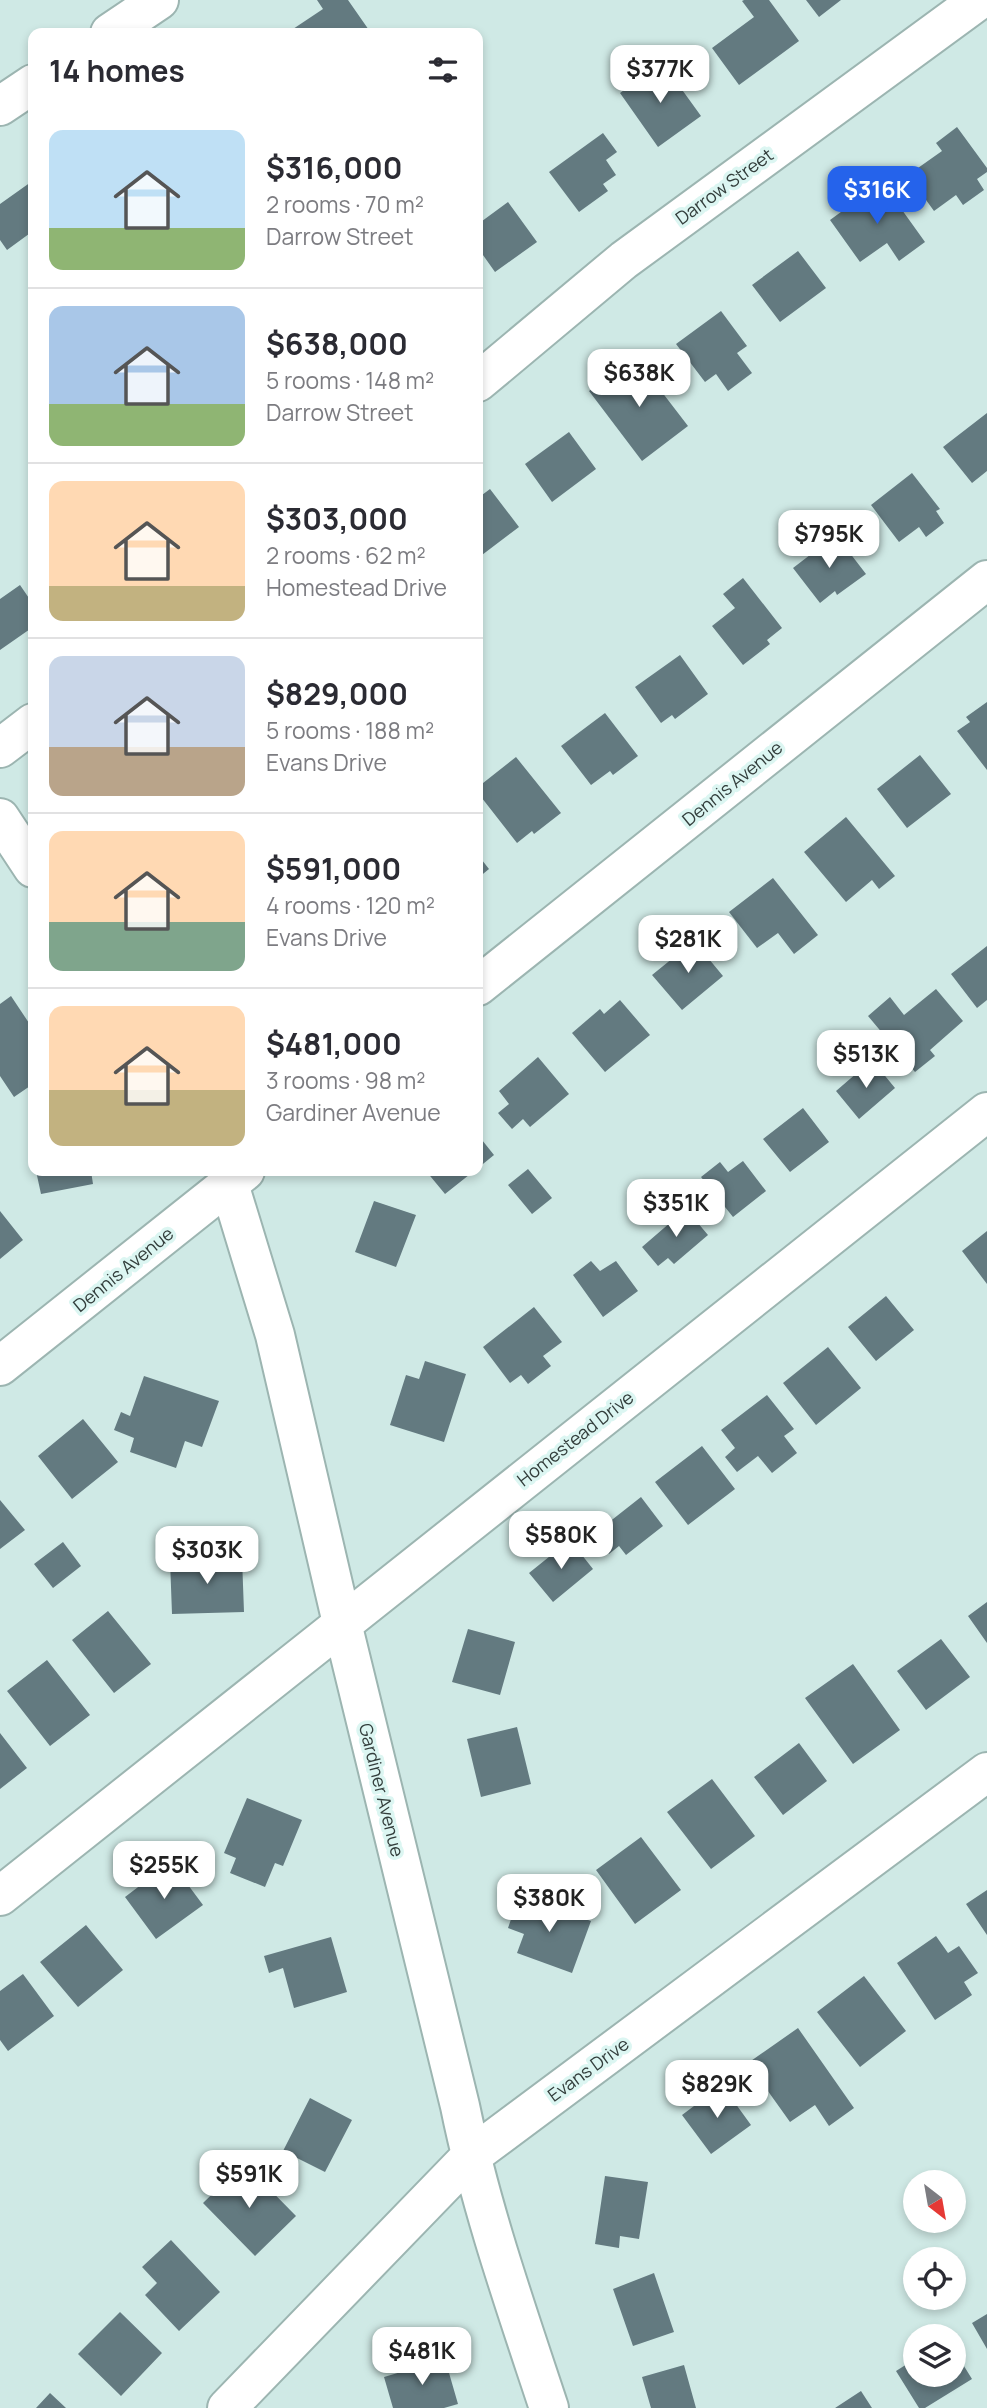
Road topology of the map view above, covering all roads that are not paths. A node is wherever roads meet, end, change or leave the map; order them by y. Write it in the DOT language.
graph roads {
  1 [pos="159,0"];
  2 [pos="979,0"];
  3 [pos="117,28"];
  4 [pos="28,87"];
  5 [pos="0,106"];
  6 [pos="483,379"];
  7 [pos="987,580"];
  8 [pos="28,727"];
  9 [pos="0,748"];
  10 [pos="0,818"];
  11 [pos="28,860"];
  12 [pos="483,981"];
  13 [pos="987,1112"];
  14 [pos="231,1176"];
  15 [pos="232,1176"];
  16 [pos="0,1366"];
  17 [pos="342,1623"];
  18 [pos="987,1772"];
  19 [pos="0,1896"];
  20 [pos="470,2157"];
  21 [pos="227,2408"];
  22 [pos="549,2408"];
  1 -- 3 [label="street"];
  2 -- 6 [label="street, Darrow Street"];
  4 -- 5 [label="street"];
  7 -- 12 [label="street, Dennis Avenue"];
  8 -- 9 [label="street"];
  10 -- 11 [label="street"];
  13 -- 17 [label="street, Homestead Drive"];
  14 -- 16 [label="street, Dennis Avenue"];
  15 -- 17 [label="street, Gardiner Avenue"];
  17 -- 19 [label="street, Homestead Drive"];
  17 -- 20 [label="street, Gardiner Avenue"];
  18 -- 20 [label="street, Evans Drive"];
  20 -- 21 [label="street, Evans Drive"];
  20 -- 22 [label="street, Gardiner Avenue"];
}
